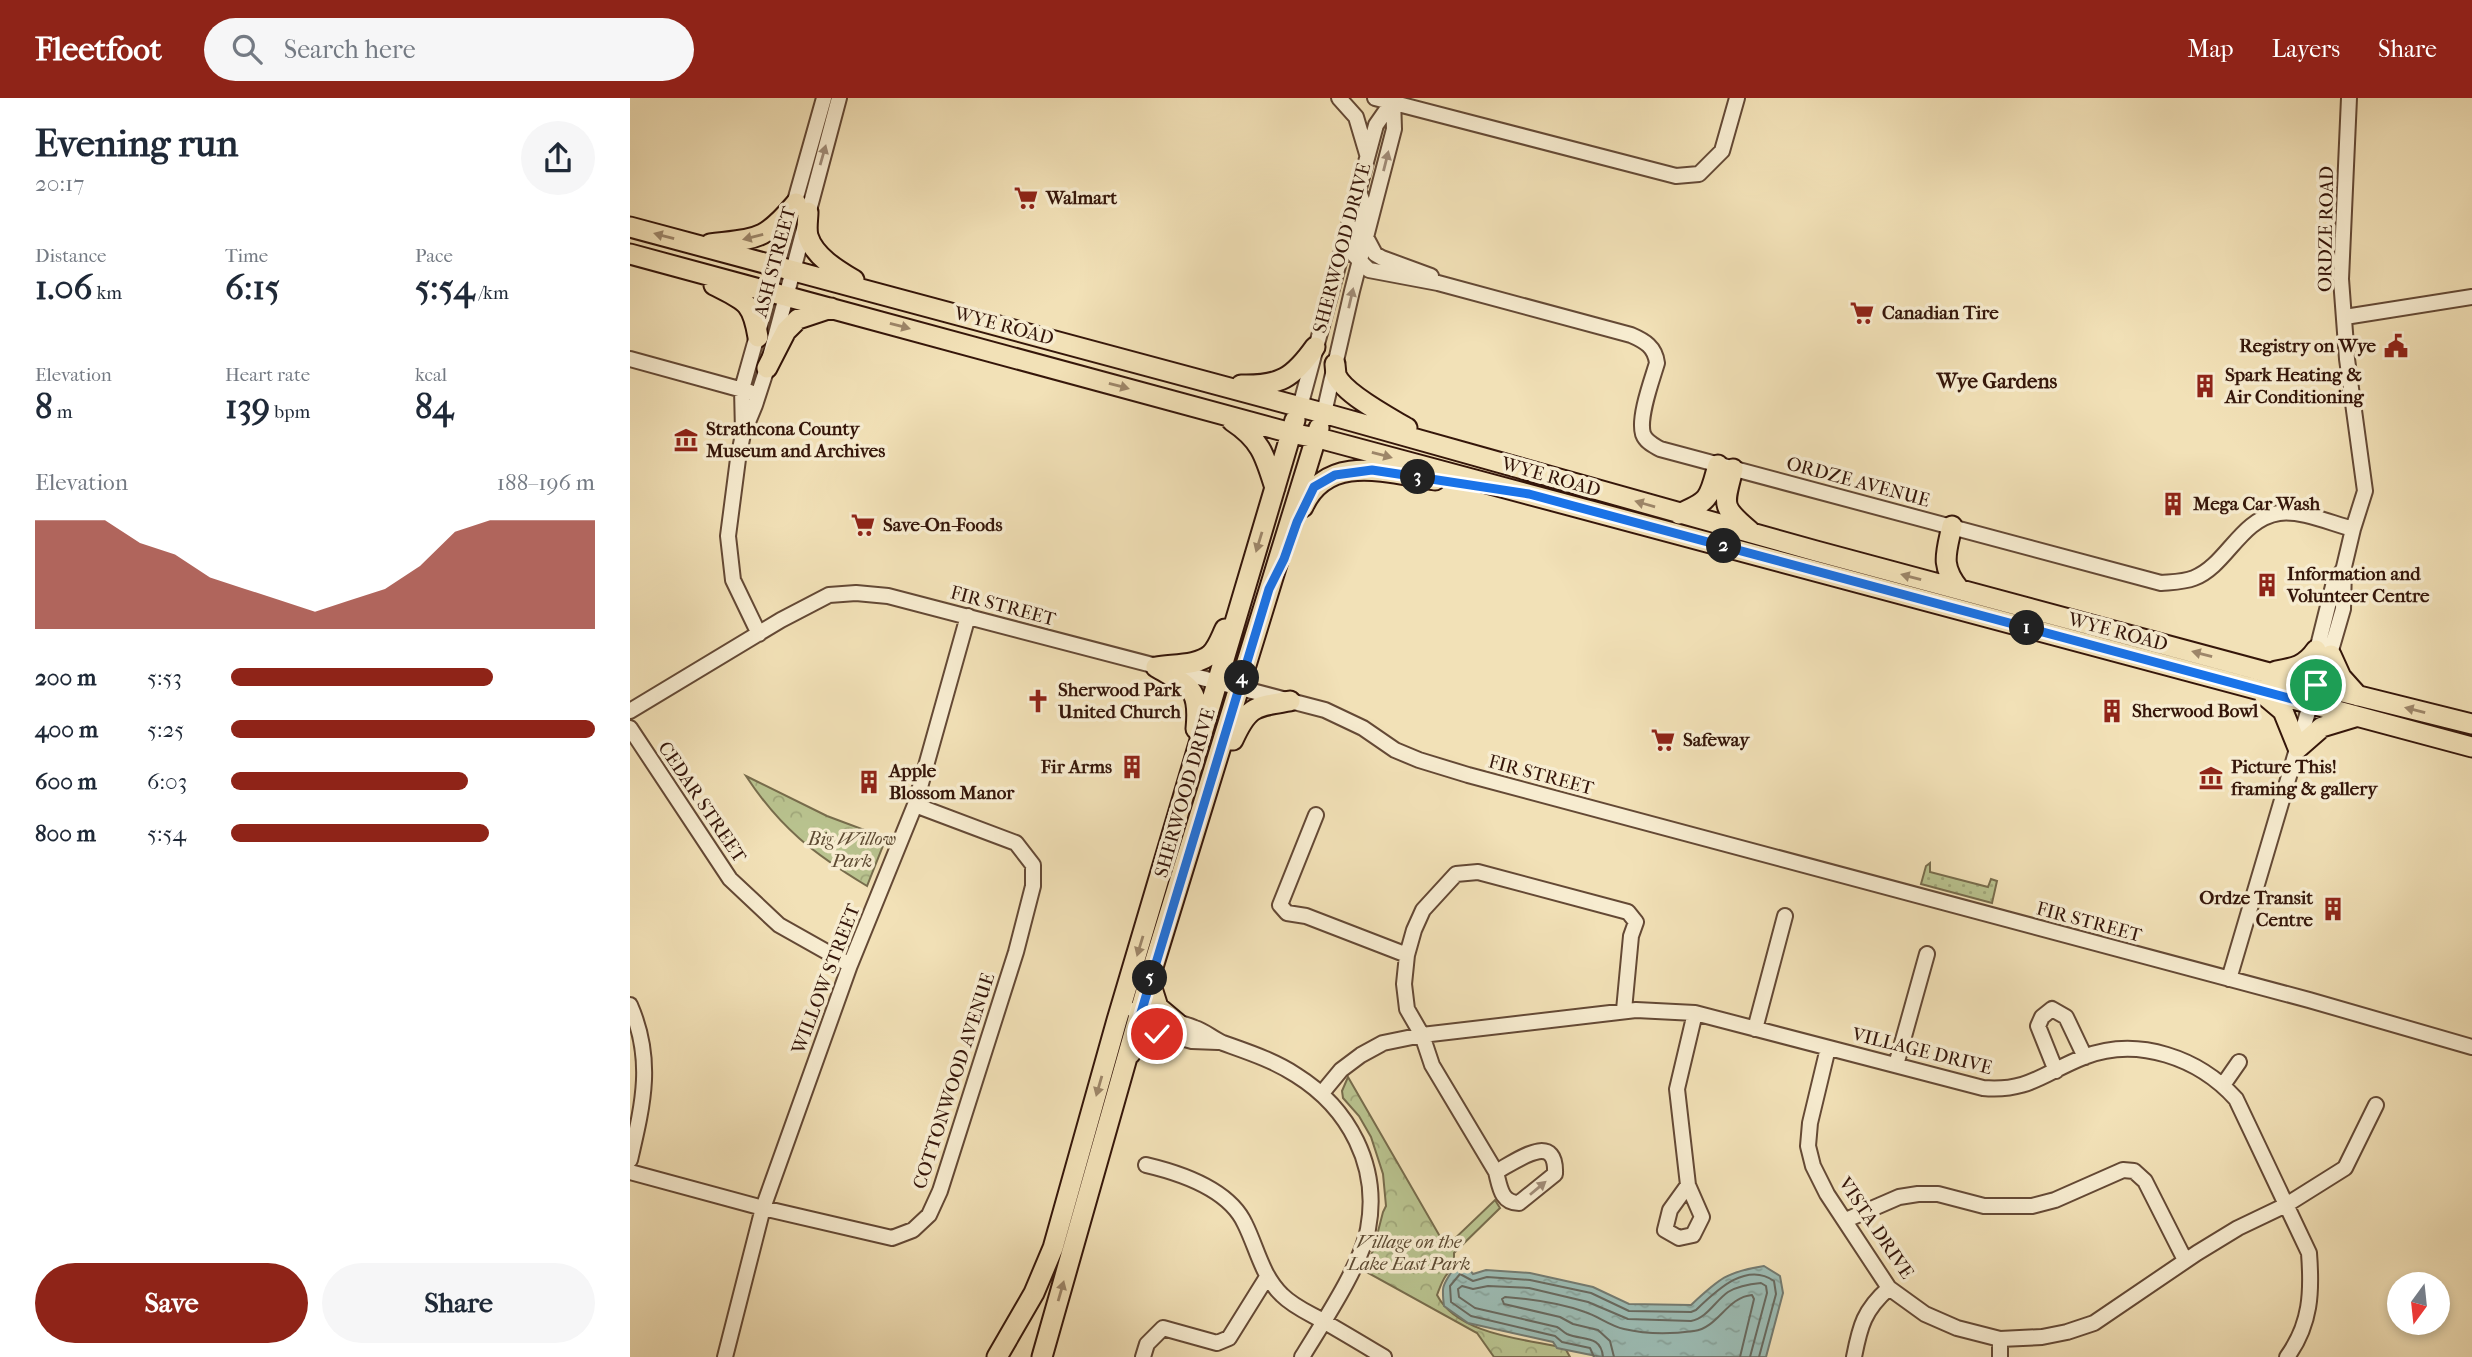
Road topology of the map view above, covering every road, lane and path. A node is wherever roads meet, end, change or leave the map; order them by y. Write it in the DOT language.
graph roads {
  1 [pos="824,98"];
  2 [pos="839,98"];
  3 [pos="1339,98"];
  4 [pos="1375,98"];
  5 [pos="1737,98"];
  6 [pos="2349,98"];
  7 [pos="1392,100"];
  8 [pos="1367,155"];
  9 [pos="1358,189"];
  10 [pos="802,207"];
  11 [pos="630,227"];
  12 [pos="1366,237"];
  13 [pos="698,246"];
  14 [pos="630,254"];
  15 [pos="1360,262"];
  16 [pos="675,266"];
  17 [pos="783,282"];
  18 [pos="1438,283"];
  19 [pos="869,291"];
  20 [pos="2472,297"];
  21 [pos="834,307"];
  22 [pos="950,312"];
  23 [pos="2345,317"];
  24 [pos="758,337"];
  25 [pos="1315,347"];
  26 [pos="630,359"];
  27 [pos="1335,364"];
  28 [pos="767,368"];
  29 [pos="1215,384"];
  30 [pos="742,389"];
  31 [pos="759,395"];
  32 [pos="1300,407"];
  33 [pos="1219,413"];
  34 [pos="1324,413"];
  35 [pos="1291,433"];
  36 [pos="743,434"];
  37 [pos="1316,437"];
  38 [pos="1433,443"];
  39 [pos="1726,467"];
  40 [pos="1275,488"];
  41 [pos="1529,494"];
  42 [pos="1679,514"];
  43 [pos="1952,526"];
  44 [pos="2353,529"];
  45 [pos="1754,534"];
  46 [pos="1269,589"];
  47 [pos="1959,589"];
  48 [pos="1243,595"];
  49 [pos="968,616"];
  50 [pos="760,634"];
  51 [pos="2323,652"];
  52 [pos="1156,667"];
  53 [pos="2263,681"];
  54 [pos="1218,683"];
  55 [pos="1239,688"];
  56 [pos="2315,689"];
  57 [pos="2358,696"];
  58 [pos="1290,701"];
  59 [pos="630,710"];
  60 [pos="2359,716"];
  61 [pos="2472,724"];
  62 [pos="630,728"];
  63 [pos="2472,747"];
  64 [pos="2298,748"];
  65 [pos="1192,767"];
  66 [pos="1205,801"];
  67 [pos="915,805"];
  68 [pos="1316,815"];
  69 [pos="1785,916"];
  70 [pos="1927,954"];
  71 [pos="1407,955"];
  72 [pos="850,965"];
  73 [pos="2229,979"];
  74 [pos="1149,980"];
  75 [pos="630,1005"];
  76 [pos="1624,1010"];
  77 [pos="1695,1013"];
  78 [pos="1129,1016"];
  79 [pos="1171,1028"];
  80 [pos="1755,1029"];
  81 [pos="1422,1035"];
  82 [pos="2472,1047"];
  83 [pos="1828,1048"];
  84 [pos="2085,1057"];
  85 [pos="1128,1058"];
  86 [pos="2239,1062"];
  87 [pos="1896,1065"];
  88 [pos="2056,1071"];
  89 [pos="2223,1085"];
  90 [pos="1322,1093"];
  91 [pos="2375,1105"];
  92 [pos="630,1160"];
  93 [pos="1146,1164"];
  94 [pos="630,1172"];
  95 [pos="1496,1172"];
  96 [pos="1688,1185"];
  97 [pos="2286,1205"];
  98 [pos="763,1208"];
  99 [pos="1846,1220"];
  100 [pos="2185,1260"];
  101 [pos="1267,1277"];
  102 [pos="1889,1288"];
  103 [pos="1323,1321"];
  104 [pos="2000,1339"];
  105 [pos="725,1357"];
  106 [pos="997,1357"];
  107 [pos="1042,1357"];
  108 [pos="1143,1357"];
  109 [pos="1302,1357"];
  110 [pos="1384,1357"];
  111 [pos="1854,1357"];
  112 [pos="2000,1357"];
  113 [pos="2287,1357"];
  1 -- 10 [label="street, ASH STREET"];
  10 -- 2 [label="street, ASH STREET, one-way"];
  3 -- 8 [label="street"];
  4 -- 7 [label="street"];
  5 -- 7 [label="street"];
  6 -- 23 [label="street, ORDZE ROAD"];
  7 -- 8 [label="street, SHERWOOD DRIVE"];
  12 -- 7 [label="street, SHERWOOD DRIVE, one-way"];
  8 -- 9 [label="street, SHERWOOD DRIVE"];
  9 -- 15 [label="street"];
  9 -- 25 [label="street, SHERWOOD DRIVE"];
  10 -- 13 [label="main road, one-way"];
  10 -- 17 [label="street, ASH STREET"];
  10 -- 19 [label="main road"];
  13 -- 11 [label="main road, WYE ROAD, one-way"];
  12 -- 15 [label="street, SHERWOOD DRIVE"];
  12 -- 18 [label="street"];
  13 -- 17 [label="main road, WYE ROAD"];
  14 -- 16 [label="main road, WYE ROAD"];
  15 -- 18 [label="street"];
  27 -- 15 [label="street, SHERWOOD DRIVE, one-way"];
  16 -- 17 [label="main road, WYE ROAD"];
  16 -- 24 [label="main road"];
  17 -- 19 [label="main road, WYE ROAD"];
  17 -- 21 [label="main road, WYE ROAD"];
  17 -- 22 [label="main road"];
  17 -- 24 [label="street, ASH STREET"];
  17 -- 28 [label="street, ASH STREET"];
  18 -- 39 [label="street, ORDZE AVENUE"];
  19 -- 22 [label="main road, WYE ROAD"];
  20 -- 23 [label="street"];
  21 -- 28 [label="main road"];
  21 -- 33 [label="main road, WYE ROAD, one-way"];
  22 -- 29 [label="main road, WYE ROAD"];
  23 -- 44 [label="street, ORDZE ROAD"];
  24 -- 30 [label="street, ASH STREET"];
  25 -- 29 [label="main road"];
  25 -- 32 [label="street, SHERWOOD DRIVE"];
  26 -- 30 [label="street"];
  27 -- 34 [label="street, SHERWOOD DRIVE"];
  27 -- 38 [label="main road"];
  28 -- 31 [label="street, ASH STREET"];
  29 -- 32 [label="main road, WYE ROAD"];
  30 -- 31 [label="street"];
  30 -- 36 [label="street, ASH STREET"];
  31 -- 36 [label="street, ASH STREET"];
  32 -- 34 [label="main road, WYE ROAD"];
  32 -- 35 [label="main road, SHERWOOD DRIVE"];
  33 -- 35 [label="main road, WYE ROAD"];
  33 -- 40 [label="main road"];
  34 -- 37 [label="main road, SHERWOOD DRIVE"];
  34 -- 38 [label="main road, WYE ROAD"];
  35 -- 37 [label="main road, WYE ROAD"];
  35 -- 40 [label="main road, SHERWOOD DRIVE"];
  36 -- 50 [label="street, ASH STREET"];
  37 -- 41 [label="main road, WYE ROAD, one-way"];
  37 -- 46 [label="main road, SHERWOOD DRIVE"];
  42 -- 38 [label="main road, WYE ROAD, one-way"];
  39 -- 42 [label="main road"];
  39 -- 43 [label="street, ORDZE AVENUE"];
  39 -- 45 [label="main road"];
  40 -- 48 [label="main road, SHERWOOD DRIVE, one-way"];
  41 -- 46 [label="main road"];
  41 -- 53 [label="main road, WYE ROAD"];
  42 -- 45 [label="main road, WYE ROAD"];
  43 -- 44 [label="street, ORDZE AVENUE"];
  43 -- 47 [label="main road"];
  44 -- 51 [label="street, ORDZE ROAD"];
  47 -- 45 [label="main road, WYE ROAD, one-way"];
  46 -- 55 [label="main road, SHERWOOD DRIVE"];
  53 -- 47 [label="main road, WYE ROAD, one-way"];
  48 -- 52 [label="main road"];
  48 -- 54 [label="main road, SHERWOOD DRIVE"];
  49 -- 50 [label="street, FIR STREET"];
  49 -- 52 [label="street, FIR STREET"];
  49 -- 67 [label="street, WILLOW STREET"];
  50 -- 59 [label="street, FIR STREET"];
  51 -- 53 [label="main road"];
  51 -- 56 [label="street, ORDZE ROAD"];
  51 -- 57 [label="main road"];
  52 -- 54 [label="street, FIR STREET"];
  52 -- 65 [label="main road"];
  53 -- 56 [label="main road, WYE ROAD"];
  53 -- 64 [label="main road"];
  54 -- 55 [label="street, FIR STREET"];
  54 -- 65 [label="main road, SHERWOOD DRIVE"];
  55 -- 58 [label="street, FIR STREET"];
  55 -- 66 [label="main road, SHERWOOD DRIVE"];
  56 -- 57 [label="main road, WYE ROAD"];
  56 -- 60 [label="main road, WYE ROAD"];
  56 -- 64 [label="street, ORDZE ROAD"];
  61 -- 57 [label="main road, WYE ROAD, one-way"];
  58 -- 66 [label="main road"];
  58 -- 73 [label="street, FIR STREET"];
  60 -- 63 [label="main road, WYE ROAD"];
  60 -- 64 [label="main road"];
  62 -- 72 [label="street, CEDAR STREET"];
  64 -- 73 [label="street, ORDZE ROAD"];
  65 -- 78 [label="main road, SHERWOOD DRIVE, one-way"];
  66 -- 74 [label="main road, SHERWOOD DRIVE"];
  67 -- 72 [label="street, WILLOW STREET"];
  67 -- 98 [label="street, COTTONWOOD AVENUE"];
  68 -- 71 [label="street"];
  69 -- 80 [label="street"];
  70 -- 87 [label="street"];
  71 -- 76 [label="street"];
  71 -- 81 [label="street"];
  72 -- 98 [label="street, WILLOW STREET"];
  73 -- 82 [label="street, FIR STREET"];
  74 -- 78 [label="main road, SHERWOOD DRIVE"];
  74 -- 79 [label="main road"];
  75 -- 92 [label="street"];
  76 -- 77 [label="street, VILLAGE DRIVE"];
  76 -- 81 [label="street, VILLAGE DRIVE"];
  77 -- 80 [label="street, VILLAGE DRIVE"];
  77 -- 96 [label="street"];
  78 -- 79 [label="street"];
  78 -- 85 [label="main road, SHERWOOD DRIVE"];
  78 -- 106 [label="main road, SHERWOOD DRIVE, one-way"];
  79 -- 85 [label="main road"];
  79 -- 90 [label="street"];
  80 -- 83 [label="street, VILLAGE DRIVE"];
  81 -- 90 [label="street, VILLAGE DRIVE"];
  81 -- 95 [label="street"];
  83 -- 87 [label="street, VILLAGE DRIVE"];
  83 -- 99 [label="street, VISTA DRIVE"];
  84 -- 88 [label="street, VILLAGE DRIVE"];
  84 -- 88 [label="street"];
  84 -- 89 [label="street, VILLAGE DRIVE"];
  107 -- 85 [label="main road, SHERWOOD DRIVE, one-way"];
  86 -- 89 [label="street"];
  87 -- 88 [label="street, VILLAGE DRIVE"];
  89 -- 97 [label="street, VILLAGE DRIVE"];
  90 -- 103 [label="street"];
  91 -- 97 [label="street, VISTA DRIVE"];
  93 -- 101 [label="street"];
  94 -- 98 [label="street, COTTONWOOD AVENUE"];
  97 -- 100 [label="street, VISTA DRIVE"];
  97 -- 113 [label="street, VILLAGE DRIVE"];
  98 -- 105 [label="street, WILLOW STREET"];
  99 -- 100 [label="street"];
  99 -- 102 [label="street, VISTA DRIVE"];
  100 -- 104 [label="street, VISTA DRIVE"];
  101 -- 103 [label="street"];
  101 -- 108 [label="street"];
  102 -- 104 [label="street, VISTA DRIVE"];
  102 -- 111 [label="street"];
  103 -- 109 [label="street"];
  103 -- 110 [label="street"];
  104 -- 112 [label="street"];
}
